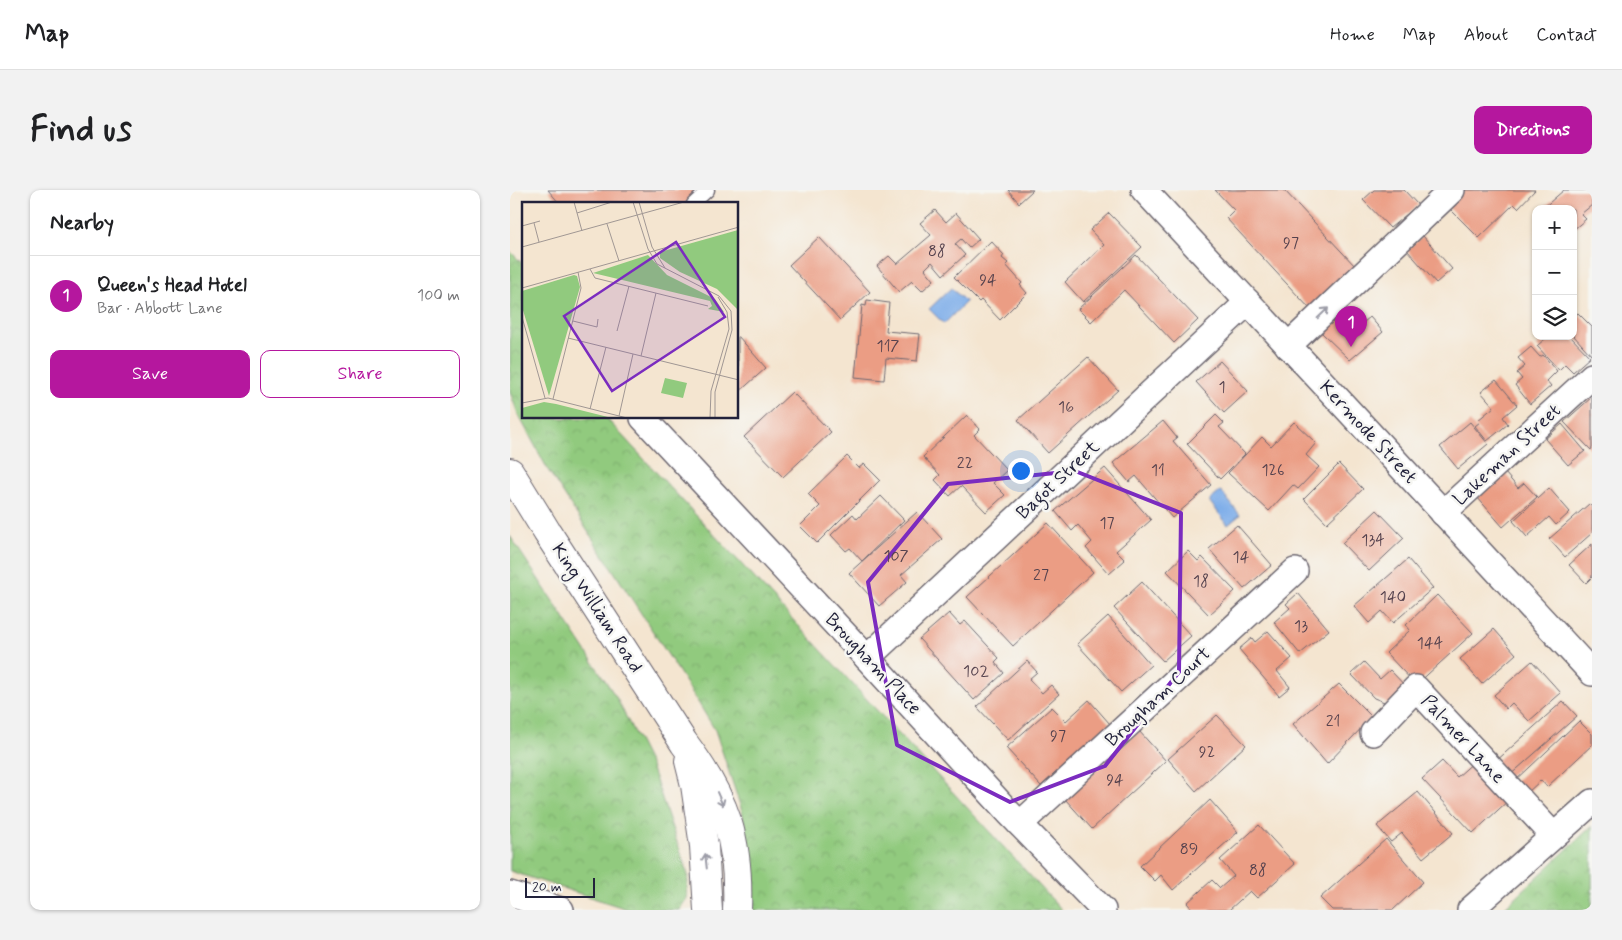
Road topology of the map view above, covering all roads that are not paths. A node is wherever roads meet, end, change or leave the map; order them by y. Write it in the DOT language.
graph roads {
  1 [pos="708,190"];
  2 [pos="1144,190"];
  3 [pos="1452,190"];
  4 [pos="695,202"];
  5 [pos="1248,302"];
  6 [pos="1288,346"];
  7 [pos="1592,376"];
  8 [pos="644,419"];
  9 [pos="510,472"];
  10 [pos="1443,513"];
  11 [pos="1295,571"];
  12 [pos="867,658"];
  13 [pos="1592,673"];
  14 [pos="1373,733"];
  15 [pos="684,744"];
  16 [pos="1592,802"];
  17 [pos="1020,824"];
  18 [pos="1554,835"];
  19 [pos="510,894"];
  20 [pos="561,910"];
  21 [pos="708,910"];
  22 [pos="737,910"];
  23 [pos="1103,910"];
  24 [pos="1470,910"];
  1 -- 4 [label="lane"];
  2 -- 5 [label="street, Kermode Street"];
  6 -- 3 [label="street, one-way"];
  5 -- 6 [label="street, Kermode Street"];
  5 -- 12 [label="street, Bagot Street"];
  6 -- 10 [label="street, Kermode Street"];
  7 -- 10 [label="street, Lakeman Street"];
  8 -- 12 [label="street, Brougham Place"];
  9 -- 15 [label="main road, King William Road"];
  10 -- 13 [label="street, Kermode Street"];
  11 -- 17 [label="street, Brougham Court"];
  12 -- 17 [label="street, Brougham Place"];
  14 -- 18 [label="street, Palmer Lane"];
  21 -- 15 [label="main road, King William Road, one-way"];
  15 -- 22 [label="main road, King William Road, one-way"];
  16 -- 18 [label="street"];
  17 -- 23 [label="street, Brougham Place"];
  18 -- 24 [label="street"];
  19 -- 20 [label="street"];
}
